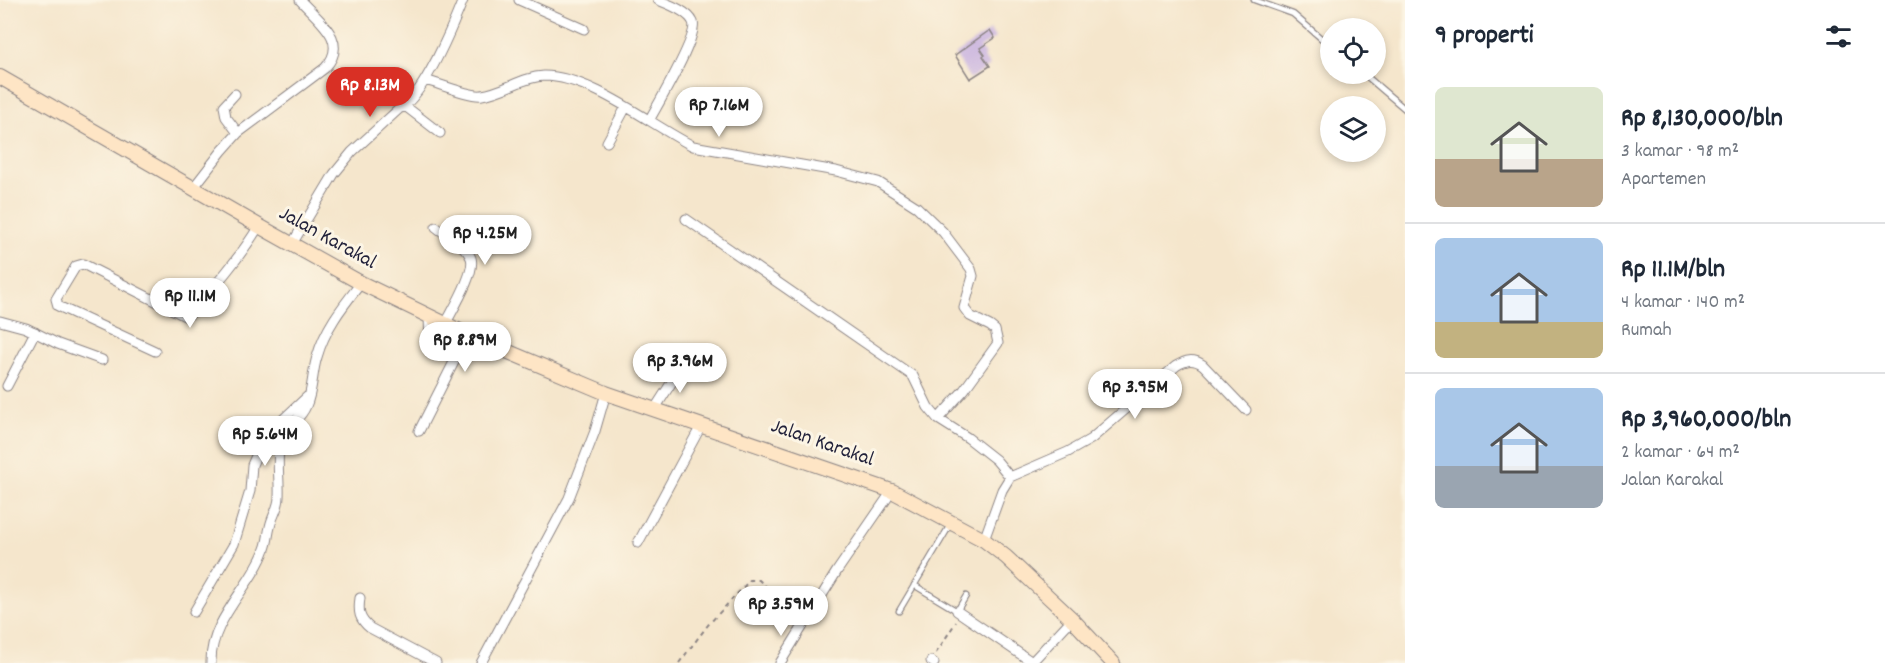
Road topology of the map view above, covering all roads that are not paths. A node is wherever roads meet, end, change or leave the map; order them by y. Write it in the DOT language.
graph roads {
  1 [pos="300,0"];
  2 [pos="464,0"];
  3 [pos="519,0"];
  4 [pos="658,0"];
  5 [pos="1254,0"];
  6 [pos="584,29"];
  7 [pos="1320,37"];
  8 [pos="0,77"];
  9 [pos="425,80"];
  10 [pos="1376,84"];
  11 [pos="235,94"];
  12 [pos="405,106"];
  13 [pos="626,107"];
  14 [pos="1405,109"];
  15 [pos="650,119"];
  16 [pos="238,133"];
  17 [pos="441,133"];
  18 [pos="608,142"];
  19 [pos="194,187"];
  20 [pos="686,219"];
  21 [pos="259,226"];
  22 [pos="436,228"];
  23 [pos="292,244"];
  24 [pos="361,283"];
  25 [pos="429,315"];
  26 [pos="0,321"];
  27 [pos="446,323"];
  28 [pos="35,332"];
  29 [pos="156,351"];
  30 [pos="102,360"];
  31 [pos="684,363"];
  32 [pos="7,386"];
  33 [pos="606,393"];
  34 [pos="309,395"];
  35 [pos="654,410"];
  36 [pos="1246,410"];
  37 [pos="938,419"];
  38 [pos="701,426"];
  39 [pos="418,431"];
  40 [pos="1010,477"];
  41 [pos="892,491"];
  42 [pos="951,522"];
  43 [pos="984,540"];
  44 [pos="638,543"];
  45 [pos="914,585"];
  46 [pos="966,596"];
  47 [pos="360,598"];
  48 [pos="899,611"];
  49 [pos="194,612"];
  50 [pos="959,613"];
  51 [pos="1072,619"];
  52 [pos="1032,662"];
  53 [pos="211,663"];
  54 [pos="436,663"];
  55 [pos="482,663"];
  56 [pos="780,663"];
  57 [pos="1113,663"];
  1 -- 16 [label="street"];
  2 -- 9 [label="street"];
  3 -- 6 [label="street"];
  4 -- 15 [label="street"];
  5 -- 7 [label="lane"];
  8 -- 19 [label="main road, Jalan Karakal"];
  9 -- 12 [label="street"];
  9 -- 13 [label="street"];
  10 -- 14 [label="lane"];
  11 -- 16 [label="street"];
  12 -- 17 [label="street"];
  12 -- 23 [label="street"];
  13 -- 15 [label="street"];
  13 -- 18 [label="street"];
  15 -- 37 [label="street"];
  16 -- 19 [label="street"];
  19 -- 21 [label="main road, Jalan Karakal"];
  20 -- 37 [label="street"];
  21 -- 23 [label="main road, Jalan Karakal"];
  21 -- 29 [label="street"];
  22 -- 27 [label="street"];
  23 -- 24 [label="main road, Jalan Karakal"];
  24 -- 25 [label="main road, Jalan Karakal"];
  24 -- 34 [label="street"];
  25 -- 27 [label="main road, Jalan Karakal"];
  25 -- 39 [label="street"];
  26 -- 28 [label="street"];
  27 -- 33 [label="main road, Jalan Karakal"];
  28 -- 30 [label="street"];
  28 -- 32 [label="street"];
  31 -- 35 [label="street"];
  33 -- 35 [label="main road, Jalan Karakal"];
  33 -- 55 [label="street"];
  34 -- 49 [label="street"];
  34 -- 53 [label="street"];
  35 -- 38 [label="main road, Jalan Karakal"];
  36 -- 40 [label="street"];
  37 -- 40 [label="street"];
  38 -- 41 [label="main road, Jalan Karakal"];
  38 -- 44 [label="street"];
  40 -- 43 [label="street"];
  41 -- 42 [label="main road, Jalan Karakal"];
  41 -- 56 [label="street"];
  42 -- 43 [label="main road, Jalan Karakal"];
  42 -- 45 [label="lane"];
  43 -- 51 [label="main road, Jalan Karakal"];
  45 -- 48 [label="lane"];
  45 -- 50 [label="lane"];
  46 -- 50 [label="lane"];
  47 -- 54 [label="street"];
  50 -- 52 [label="street"];
  51 -- 52 [label="street"];
  51 -- 57 [label="main road, Jalan Karakal"];
}
